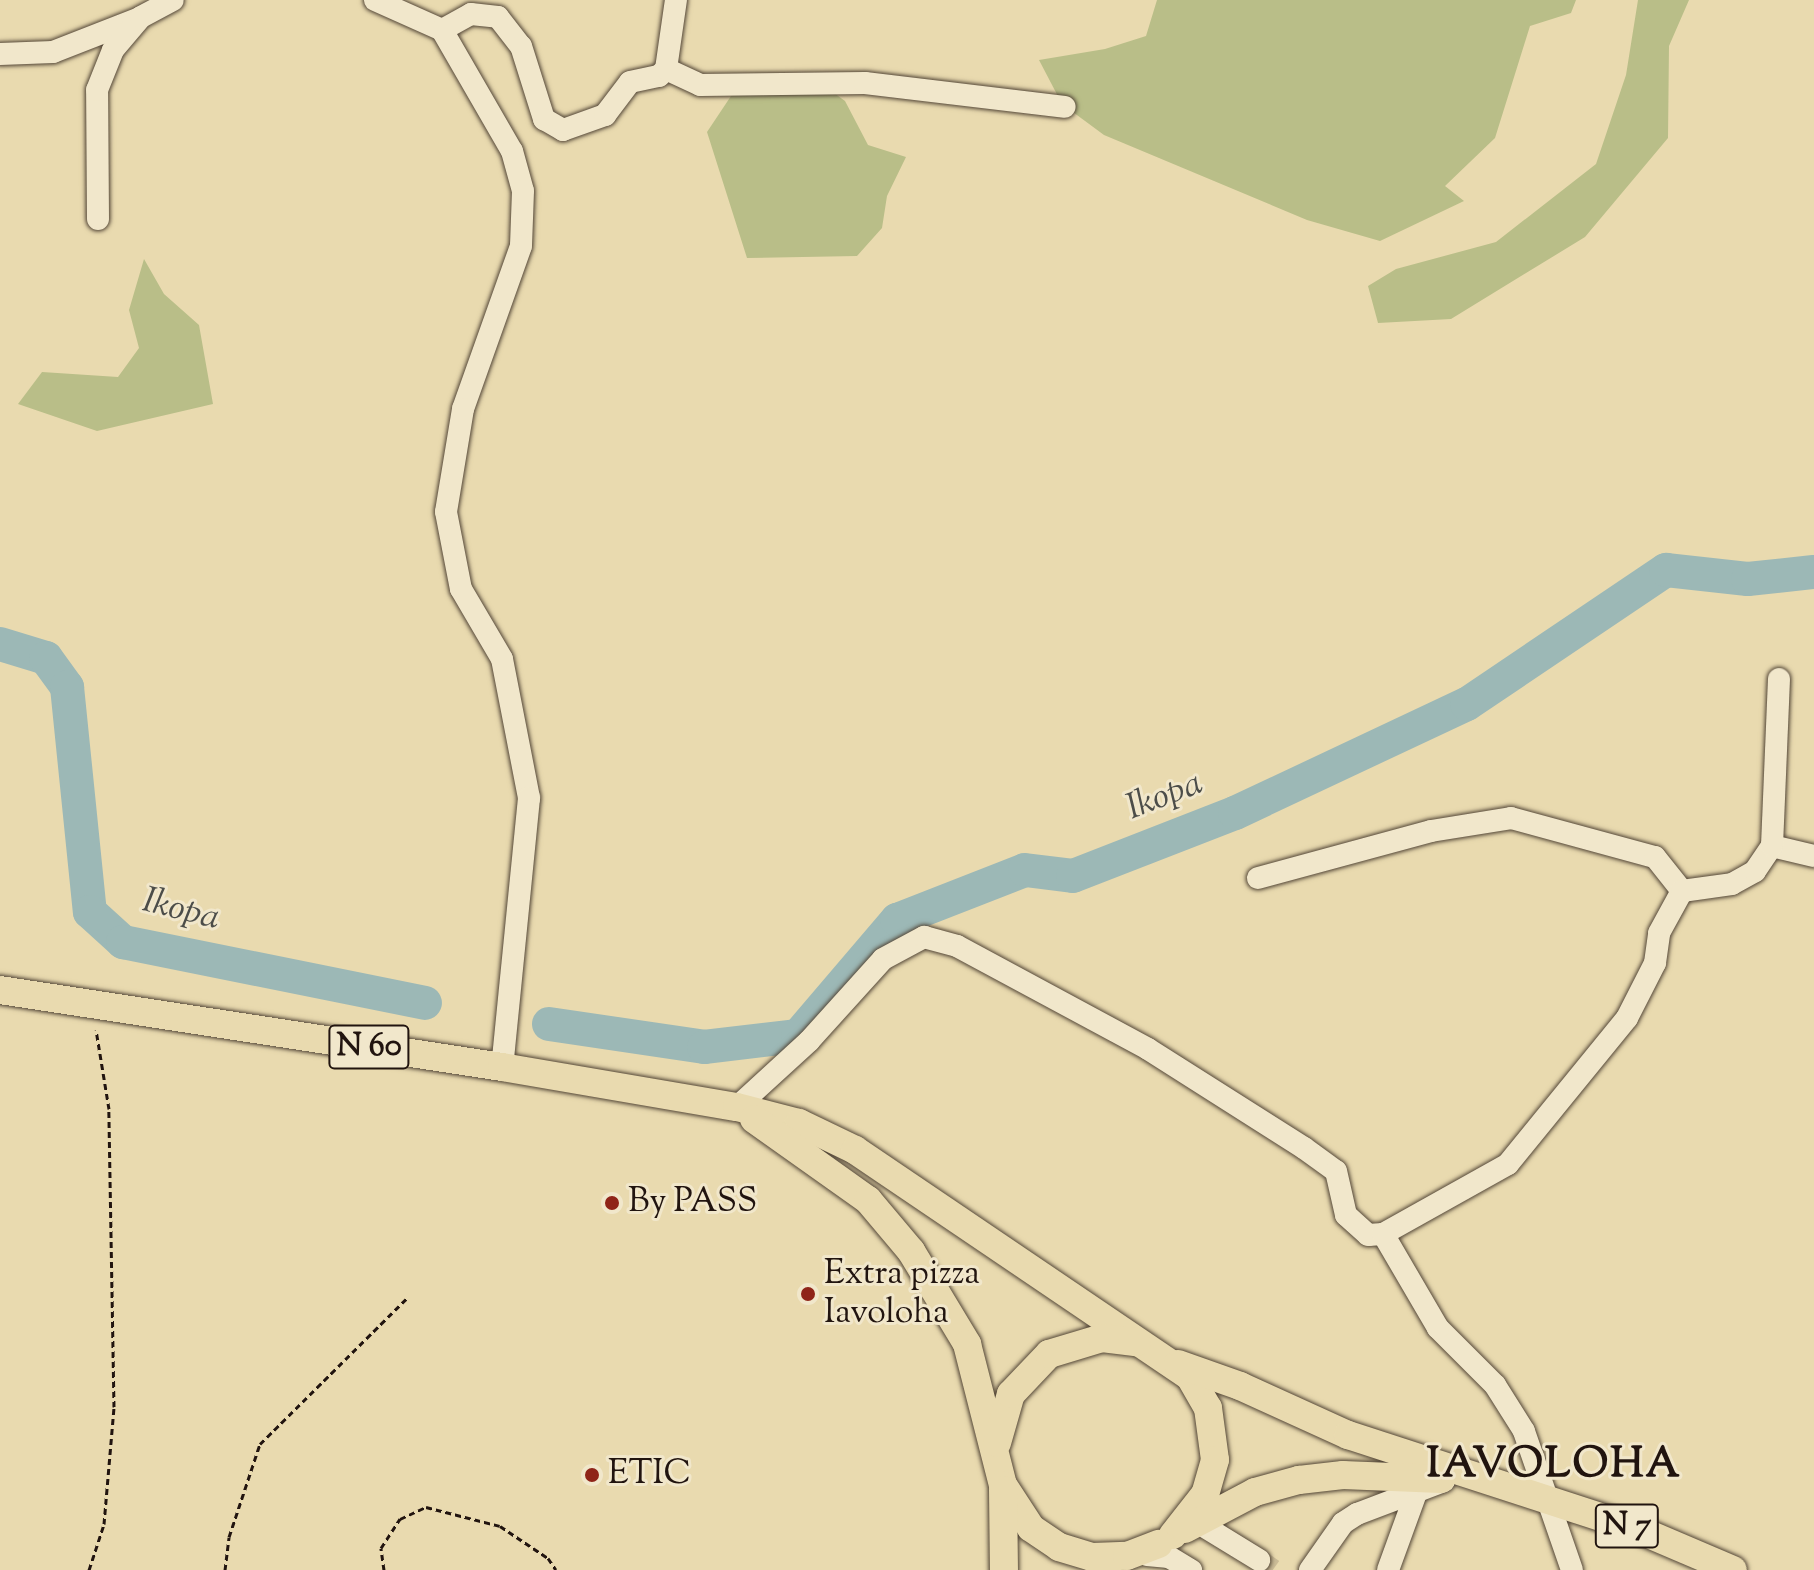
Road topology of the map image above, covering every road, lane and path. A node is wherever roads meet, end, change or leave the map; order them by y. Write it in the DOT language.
graph roads {
  1 [pos="173,0"];
  2 [pos="375,0"];
  3 [pos="676,0"];
  4 [pos="141,17"];
  5 [pos="442,30"];
  6 [pos="0,54"];
  7 [pos="666,69"];
  8 [pos="1065,107"];
  9 [pos="98,219"];
  10 [pos="1779,679"];
  11 [pos="1772,846"];
  12 [pos="1814,856"];
  13 [pos="1258,878"];
  14 [pos="1682,891"];
  15 [pos="0,990"];
  16 [pos="92,1007"];
  17 [pos="502,1067"];
  18 [pos="737,1107"];
  19 [pos="1383,1234"];
  20 [pos="406,1299"];
  21 [pos="1167,1357"];
  22 [pos="997,1447"];
  23 [pos="1447,1480"];
  24 [pos="1003,1485"];
  25 [pos="1517,1492"];
  26 [pos="1416,1493"];
  27 [pos="1547,1500"];
  28 [pos="1161,1545"];
  29 [pos="1259,1560"];
  30 [pos="89,1570"];
  31 [pos="225,1570"];
  32 [pos="384,1570"];
  33 [pos="556,1570"];
  34 [pos="1004,1570"];
  35 [pos="1191,1570"];
  36 [pos="1310,1570"];
  37 [pos="1388,1570"];
  38 [pos="1572,1570"];
  39 [pos="1733,1570"];
  1 -- 4 [label="street"];
  2 -- 5 [label="street"];
  3 -- 7 [label="street"];
  4 -- 6 [label="street"];
  4 -- 9 [label="street"];
  5 -- 7 [label="street"];
  5 -- 17 [label="street"];
  7 -- 8 [label="street"];
  10 -- 11 [label="street"];
  11 -- 12 [label="street"];
  11 -- 14 [label="street"];
  13 -- 14 [label="street"];
  14 -- 19 [label="street"];
  15 -- 16 [label="main road, N 60"];
  16 -- 17 [label="main road, N 60"];
  16 -- 30 [label="path"];
  17 -- 18 [label="main road, N 60"];
  18 -- 19 [label="street"];
  18 -- 21 [label="main road"];
  18 -- 22 [label="main road"];
  19 -- 27 [label="street"];
  20 -- 31 [label="path"];
  21 -- 22 [label="main road"];
  21 -- 25 [label="main road"];
  21 -- 28 [label="main road"];
  22 -- 24 [label="main road"];
  23 -- 25 [label="main road"];
  23 -- 26 [label="street"];
  23 -- 28 [label="main road"];
  24 -- 28 [label="main road"];
  24 -- 34 [label="main road"];
  25 -- 27 [label="main road, N 7"];
  26 -- 36 [label="street"];
  26 -- 37 [label="street"];
  27 -- 38 [label="street"];
  27 -- 39 [label="main road, N 7"];
  28 -- 29 [label="street"];
  28 -- 35 [label="street"];
  32 -- 33 [label="path"];
}
